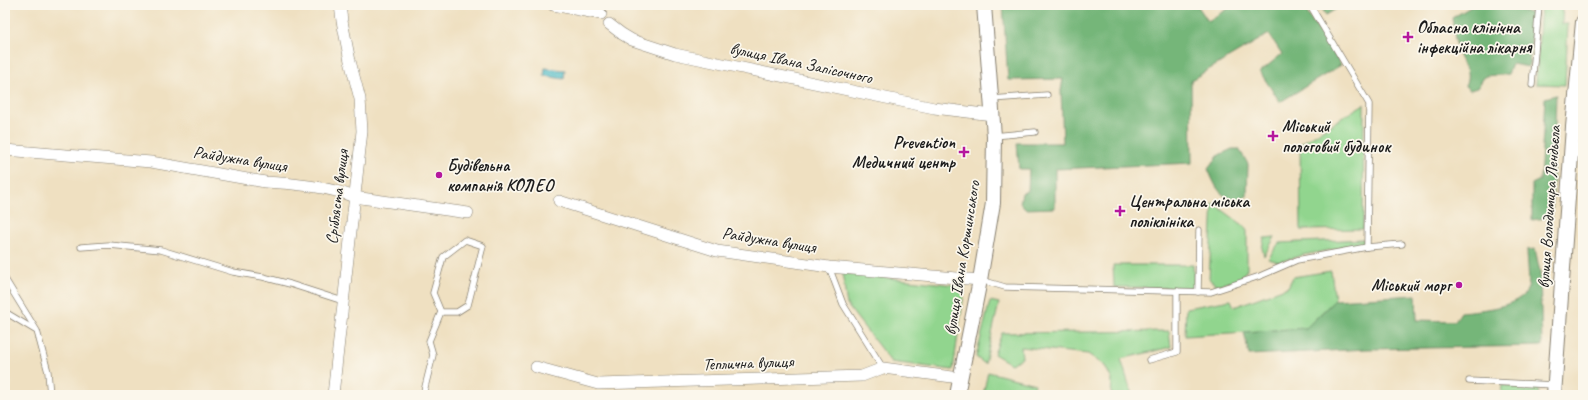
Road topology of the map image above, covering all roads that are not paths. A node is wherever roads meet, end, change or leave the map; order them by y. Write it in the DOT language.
graph roads {
  1 [pos="340,5"];
  2 [pos="553,5"];
  3 [pos="984,5"];
  4 [pos="1310,5"];
  5 [pos="1539,5"];
  6 [pos="601,14"];
  7 [pos="609,24"];
  8 [pos="1582,31"];
  9 [pos="1532,85"];
  10 [pos="1580,86"];
  11 [pos="1046,95"];
  12 [pos="991,99"];
  13 [pos="992,115"];
  14 [pos="1035,132"];
  15 [pos="994,136"];
  16 [pos="5,150"];
  17 [pos="354,197"];
  18 [pos="559,202"];
  19 [pos="468,213"];
  20 [pos="1199,230"];
  21 [pos="1402,244"];
  22 [pos="81,247"];
  23 [pos="1367,247"];
  24 [pos="829,267"];
  25 [pos="5,279"];
  26 [pos="980,280"];
  27 [pos="1177,291"];
  28 [pos="1198,292"];
  29 [pos="343,301"];
  30 [pos="5,312"];
  31 [pos="441,312"];
  32 [pos="37,332"];
  33 [pos="1149,360"];
  34 [pos="536,367"];
  35 [pos="883,368"];
  36 [pos="960,378"];
  37 [pos="1469,381"];
  38 [pos="1554,390"];
  39 [pos="50,395"];
  40 [pos="333,395"];
  41 [pos="423,395"];
  42 [pos="957,395"];
  1 -- 17 [label="street, Срібляста вулиця"];
  2 -- 6 [label="street"];
  3 -- 12 [label="street, вулиця Івана Коршинського"];
  4 -- 23 [label="lane"];
  5 -- 9 [label="lane"];
  7 -- 13 [label="street, вулиця Івана Запісочного"];
  8 -- 10 [label="street, вулиця Володимира Лендьєла"];
  10 -- 38 [label="street, вулиця Володимира Лендьєла"];
  11 -- 12 [label="lane"];
  12 -- 13 [label="street, вулиця Івана Коршинського"];
  13 -- 15 [label="street, вулиця Івана Коршинського"];
  14 -- 15 [label="lane"];
  15 -- 26 [label="street, вулиця Івана Коршинського"];
  16 -- 17 [label="street, Райдужна вулиця"];
  17 -- 19 [label="street, Райдужна вулиця"];
  17 -- 29 [label="street, Срібляста вулиця"];
  18 -- 24 [label="street, Райдужна вулиця"];
  20 -- 28 [label="lane"];
  21 -- 23 [label="lane"];
  22 -- 29 [label="lane"];
  23 -- 28 [label="lane"];
  24 -- 26 [label="street, Райдужна вулиця"];
  24 -- 35 [label="lane"];
  25 -- 32 [label="lane"];
  26 -- 27 [label="lane"];
  26 -- 36 [label="street, вулиця Івана Коршинського"];
  27 -- 28 [label="lane"];
  27 -- 33 [label="lane"];
  29 -- 40 [label="street, Срібляста вулиця"];
  30 -- 32 [label="lane"];
  31 -- 31 [label="lane"];
  31 -- 41 [label="lane"];
  32 -- 39 [label="lane"];
  34 -- 35 [label="street, Теплична вулиця"];
  35 -- 36 [label="street, Теплична вулиця"];
  36 -- 42 [label="street, вулиця Івана Коршинського"];
  37 -- 38 [label="lane"];
}
